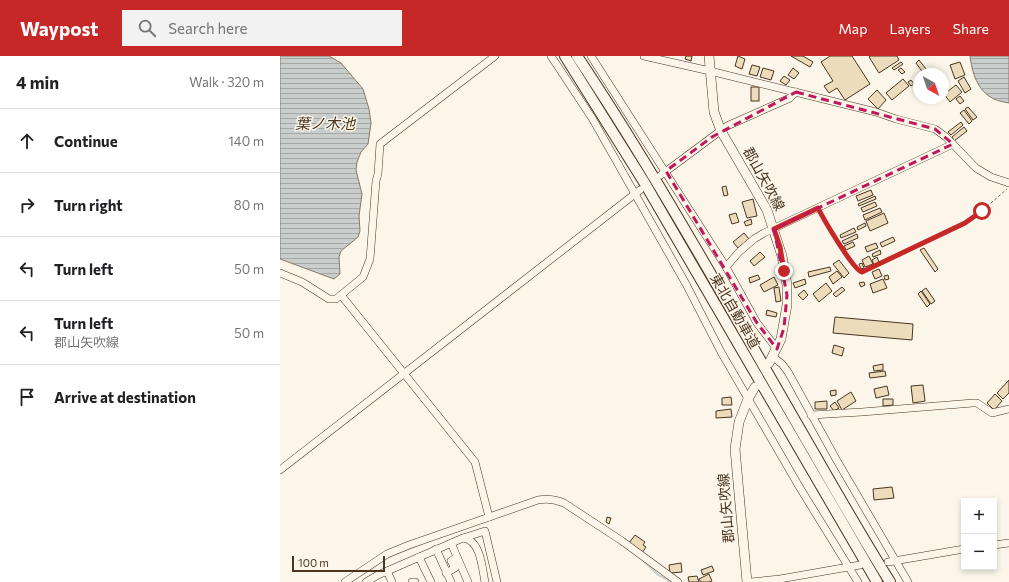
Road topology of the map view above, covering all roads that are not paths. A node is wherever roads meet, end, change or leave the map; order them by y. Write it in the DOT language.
graph roads {
  1 [pos="496,56"];
  2 [pos="551,56"];
  3 [pos="565,56"];
  4 [pos="577,56"];
  5 [pos="592,56"];
  6 [pos="644,56"];
  7 [pos="710,56"];
  8 [pos="710,71"];
  9 [pos="796,92"];
  10 [pos="721,131"];
  11 [pos="953,144"];
  12 [pos="663,173"];
  13 [pos="1009,183"];
  14 [pos="638,192"];
  15 [pos="774,229"];
  16 [pos="726,267"];
  17 [pos="280,273"];
  18 [pos="341,295"];
  19 [pos="773,356"];
  20 [pos="404,374"];
  21 [pos="755,387"];
  22 [pos="748,399"];
  23 [pos="1009,409"];
  24 [pos="811,415"];
  25 [pos="280,470"];
  26 [pos="489,517"];
  27 [pos="463,538"];
  28 [pos="451,543"];
  29 [pos="1009,543"];
  30 [pos="997,545"];
  31 [pos="436,549"];
  32 [pos="961,549"];
  33 [pos="419,557"];
  34 [pos="457,557"];
  35 [pos="896,560"];
  36 [pos="888,562"];
  37 [pos="860,566"];
  38 [pos="848,568"];
  39 [pos="387,571"];
  40 [pos="446,573"];
  41 [pos="374,580"];
  42 [pos="345,582"];
  43 [pos="366,582"];
  44 [pos="392,582"];
  45 [pos="412,582"];
  46 [pos="415,582"];
  47 [pos="430,582"];
  48 [pos="451,582"];
  49 [pos="468,582"];
  50 [pos="485,582"];
  51 [pos="497,582"];
  52 [pos="678,582"];
  53 [pos="747,582"];
  54 [pos="751,582"];
  55 [pos="858,582"];
  56 [pos="877,582"];
  57 [pos="890,582"];
  58 [pos="908,582"];
  1 -- 18 [label="street"];
  2 -- 14 [label="street"];
  3 -- 56 [label="highway, 東北自動車道"];
  4 -- 57 [label="highway, 東北自動車道"];
  5 -- 12 [label="street"];
  6 -- 8 [label="street"];
  7 -- 8 [label="main road, 郡山矢吹線"];
  8 -- 9 [label="street"];
  8 -- 10 [label="main road, 郡山矢吹線"];
  9 -- 10 [label="street"];
  9 -- 11 [label="street"];
  10 -- 12 [label="street"];
  10 -- 15 [label="main road, 郡山矢吹線"];
  11 -- 13 [label="street"];
  11 -- 15 [label="street"];
  12 -- 16 [label="street"];
  14 -- 20 [label="street"];
  14 -- 22 [label="street"];
  15 -- 16 [label="street"];
  15 -- 19 [label="main road, 郡山矢吹線"];
  16 -- 19 [label="street"];
  17 -- 18 [label="street"];
  18 -- 20 [label="street"];
  19 -- 24 [label="street"];
  20 -- 25 [label="street"];
  20 -- 26 [label="street"];
  21 -- 22 [label="main road, 郡山矢吹線"];
  22 -- 38 [label="street"];
  22 -- 53 [label="main road, 郡山矢吹線"];
  23 -- 24 [label="street"];
  24 -- 35 [label="street"];
  26 -- 42 [label="street"];
  26 -- 52 [label="street"];
  27 -- 28 [label="street"];
  27 -- 50 [label="street"];
  27 -- 51 [label="street"];
  28 -- 31 [label="street"];
  28 -- 34 [label="street"];
  29 -- 30 [label="street"];
  31 -- 33 [label="street"];
  31 -- 40 [label="street"];
  32 -- 35 [label="street"];
  33 -- 39 [label="street"];
  33 -- 47 [label="street"];
  34 -- 40 [label="street"];
  34 -- 49 [label="street"];
  35 -- 36 [label="street"];
  35 -- 58 [label="street"];
  37 -- 38 [label="street"];
  38 -- 54 [label="street"];
  38 -- 55 [label="street"];
  39 -- 41 [label="street"];
  39 -- 44 [label="street"];
  40 -- 48 [label="street"];
  41 -- 43 [label="street"];
  45 -- 46 [label="street"];
}
